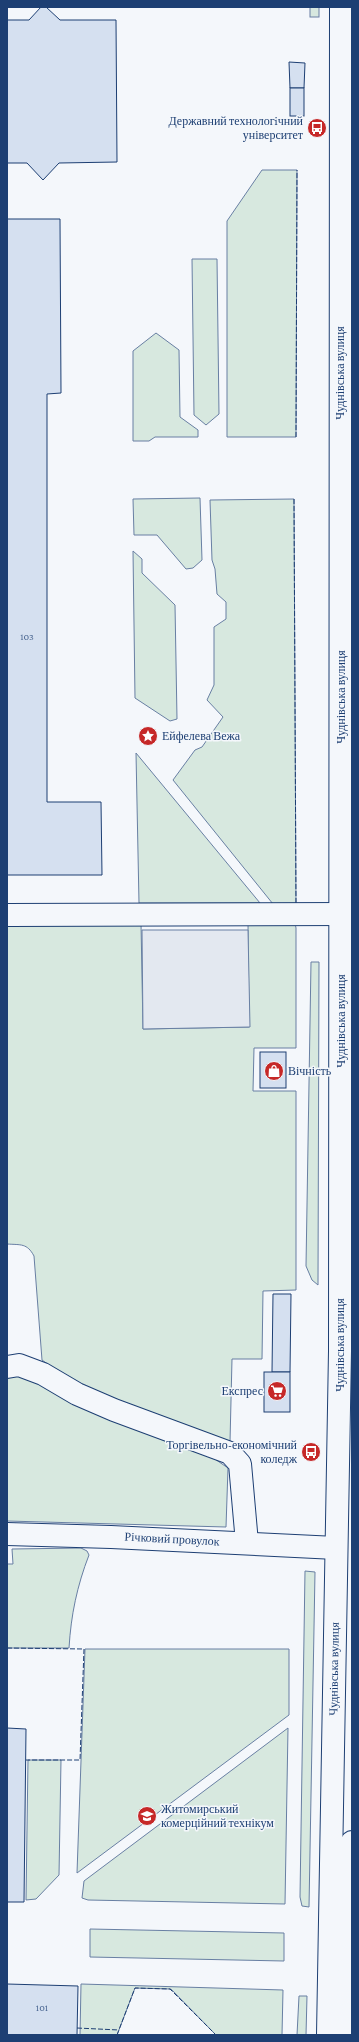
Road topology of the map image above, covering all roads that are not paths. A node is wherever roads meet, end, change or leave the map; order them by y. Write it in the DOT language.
graph roads {
  1 [pos="341,7"];
  2 [pos="347,914"];
  3 [pos="7,915"];
  4 [pos="7,1367"];
  5 [pos="7,1534"];
  6 [pos="246,1543"];
  7 [pos="336,1548"];
  8 [pos="352,1842"];
  9 [pos="352,1870"];
  10 [pos="328,2035"];
  11 [pos="348,2035"];
  1 -- 2 [label="main road, Чуднівська вулиця"];
  2 -- 3 [label="main road"];
  2 -- 7 [label="main road, Чуднівська вулиця"];
  4 -- 6 [label="main road"];
  5 -- 6 [label="main road, Річковий провулок"];
  6 -- 7 [label="main road, Річковий провулок"];
  7 -- 10 [label="main road, Чуднівська вулиця"];
  8 -- 9 [label="main road"];
  9 -- 11 [label="main road"];
}
